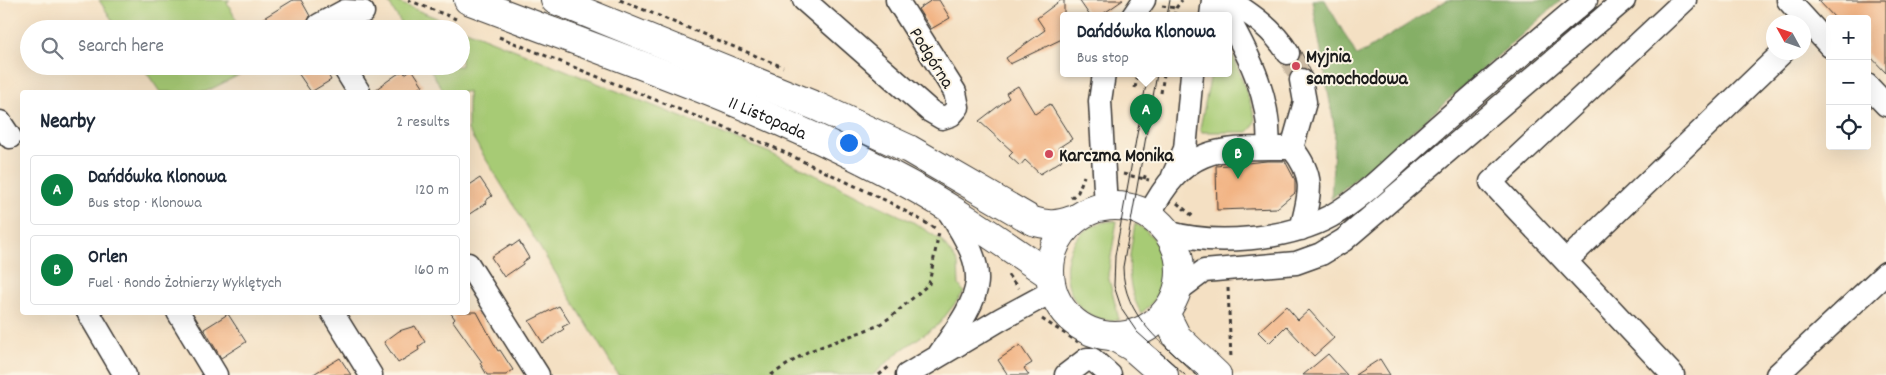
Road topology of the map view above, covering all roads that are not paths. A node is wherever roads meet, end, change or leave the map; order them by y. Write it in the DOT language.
graph roads {
  1 [pos="555,0"];
  2 [pos="804,0"];
  3 [pos="897,0"];
  4 [pos="1144,0"];
  5 [pos="1218,0"];
  6 [pos="1229,0"];
  7 [pos="1586,0"];
  8 [pos="1624,0"];
  9 [pos="1685,0"];
  10 [pos="1788,0"];
  11 [pos="463,10"];
  12 [pos="1136,12"];
  13 [pos="1225,12"];
  14 [pos="361,13"];
  15 [pos="1798,15"];
  16 [pos="328,20"];
  17 [pos="1232,24"];
  18 [pos="1811,32"];
  19 [pos="1826,43"];
  20 [pos="1288,52"];
  21 [pos="1775,60"];
  22 [pos="347,75"];
  23 [pos="1104,77"];
  24 [pos="1192,77"];
  25 [pos="1301,80"];
  26 [pos="1871,89"];
  27 [pos="355,90"];
  28 [pos="1886,105"];
  29 [pos="1268,148"];
  30 [pos="1292,148"];
  31 [pos="1171,179"];
  32 [pos="944,205"];
  33 [pos="1106,207"];
  34 [pos="1070,211"];
  35 [pos="1158,224"];
  36 [pos="1301,229"];
  37 [pos="1566,261"];
  38 [pos="470,267"];
  39 [pos="1886,273"];
  40 [pos="1051,283"];
  41 [pos="1171,302"];
  42 [pos="90,315"];
  43 [pos="180,315"];
  44 [pos="334,315"];
  45 [pos="1114,337"];
  46 [pos="938,356"];
  47 [pos="125,375"];
  48 [pos="216,375"];
  49 [pos="371,375"];
  50 [pos="538,375"];
  51 [pos="907,375"];
  52 [pos="1066,375"];
  53 [pos="1110,375"];
  54 [pos="1164,375"];
  55 [pos="1217,375"];
  56 [pos="1673,375"];
  57 [pos="1777,375"];
  1 -- 34 [label="main road, 11 Listopada"];
  2 -- 3 [label="street, Podgórna"];
  4 -- 12 [label="street"];
  5 -- 13 [label="street"];
  6 -- 20 [label="street"];
  7 -- 36 [label="street"];
  8 -- 41 [label="street"];
  9 -- 37 [label="street"];
  10 -- 15 [label="street"];
  11 -- 32 [label="main road, 11 Listopada"];
  14 -- 16 [label="street"];
  17 -- 29 [label="street"];
  18 -- 19 [label="street"];
  21 -- 37 [label="street"];
  22 -- 27 [label="street"];
  23 -- 33 [label="street"];
  24 -- 31 [label="street"];
  25 -- 30 [label="street"];
  26 -- 28 [label="street"];
  29 -- 30 [label="street"];
  29 -- 31 [label="street"];
  30 -- 36 [label="street"];
  31 -- 35 [label="street"];
  32 -- 40 [label="main road, 11 Listopada"];
  32 -- 46 [label="street"];
  33 -- 34 [label="main road"];
  33 -- 35 [label="main road"];
  34 -- 40 [label="main road"];
  35 -- 36 [label="street"];
  35 -- 41 [label="main road"];
  37 -- 56 [label="street"];
  38 -- 50 [label="street"];
  39 -- 57 [label="street"];
  40 -- 45 [label="main road"];
  40 -- 46 [label="street"];
  41 -- 45 [label="main road"];
  41 -- 55 [label="main road"];
  42 -- 47 [label="street"];
  43 -- 48 [label="street"];
  44 -- 49 [label="street"];
  45 -- 54 [label="main road"];
  46 -- 51 [label="street"];
  52 -- 53 [label="street"];
}
